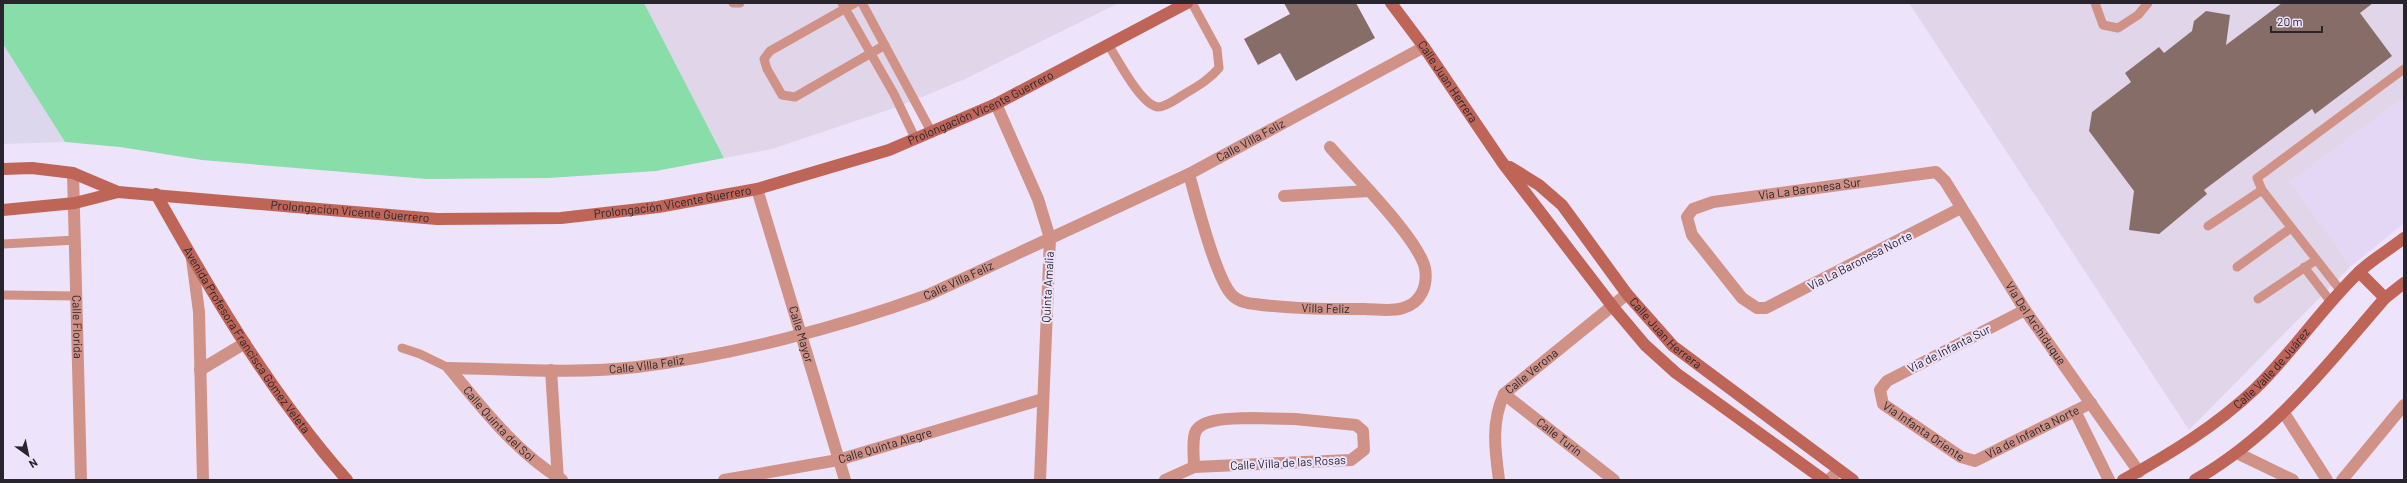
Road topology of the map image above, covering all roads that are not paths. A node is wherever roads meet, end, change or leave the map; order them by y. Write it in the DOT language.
graph roads {
  1 [pos="732,3"];
  2 [pos="740,3"];
  3 [pos="855,3"];
  4 [pos="862,3"];
  5 [pos="1188,3"];
  6 [pos="1192,3"];
  7 [pos="1391,3"];
  8 [pos="2095,3"];
  9 [pos="2148,3"];
  10 [pos="844,6"];
  11 [pos="885,45"];
  12 [pos="1109,46"];
  13 [pos="1424,47"];
  14 [pos="871,54"];
  15 [pos="2404,69"];
  16 [pos="996,104"];
  17 [pos="932,133"];
  18 [pos="916,140"];
  19 [pos="1330,147"];
  20 [pos="1502,162"];
  21 [pos="3,169"];
  22 [pos="1936,172"];
  23 [pos="73,173"];
  24 [pos="1189,174"];
  25 [pos="757,190"];
  26 [pos="2262,190"];
  27 [pos="1369,191"];
  28 [pos="118,192"];
  29 [pos="156,194"];
  30 [pos="1284,196"];
  31 [pos="75,203"];
  32 [pos="1961,208"];
  33 [pos="3,210"];
  34 [pos="2208,226"];
  35 [pos="2291,228"];
  36 [pos="1050,238"];
  37 [pos="2404,238"];
  38 [pos="76,240"];
  39 [pos="3,244"];
  40 [pos="192,260"];
  41 [pos="2316,260"];
  42 [pos="2237,267"];
  43 [pos="2304,267"];
  44 [pos="2359,272"];
  45 [pos="2404,283"];
  46 [pos="2341,291"];
  47 [pos="1627,294"];
  48 [pos="3,295"];
  49 [pos="77,296"];
  50 [pos="2385,298"];
  51 [pos="2258,299"];
  52 [pos="2331,302"];
  53 [pos="1613,308"];
  54 [pos="1757,308"];
  55 [pos="2025,310"];
  56 [pos="800,334"];
  57 [pos="245,343"];
  58 [pos="402,348"];
  59 [pos="444,366"];
  60 [pos="200,370"];
  61 [pos="551,370"];
  62 [pos="1504,394"];
  63 [pos="1879,394"];
  64 [pos="1043,399"];
  65 [pos="2091,403"];
  66 [pos="2404,405"];
  67 [pos="2075,411"];
  68 [pos="2284,414"];
  69 [pos="2237,453"];
  70 [pos="838,460"];
  71 [pos="1975,461"];
  72 [pos="1194,467"];
  73 [pos="1839,470"];
  74 [pos="2138,472"];
  75 [pos="2202,478"];
  76 [pos="560,479"];
  77 [pos="81,480"];
  78 [pos="203,480"];
  79 [pos="347,480"];
  80 [pos="724,480"];
  81 [pos="845,480"];
  82 [pos="1040,480"];
  83 [pos="1165,480"];
  84 [pos="1499,480"];
  85 [pos="1614,480"];
  86 [pos="1824,480"];
  87 [pos="1829,480"];
  88 [pos="1854,480"];
  89 [pos="2109,480"];
  90 [pos="2123,480"];
  91 [pos="2293,480"];
  92 [pos="2327,480"];
  93 [pos="2342,480"];
  1 -- 2 [label="lane"];
  3 -- 10 [label="lane"];
  4 -- 11 [label="lane"];
  5 -- 12 [label="street, Prolongación Vicente Guerrero"];
  6 -- 12 [label="lane"];
  7 -- 13 [label="street, Calle Juan Herrera"];
  8 -- 9 [label="lane"];
  10 -- 14 [label="lane"];
  10 -- 14 [label="lane"];
  11 -- 14 [label="lane"];
  11 -- 17 [label="lane"];
  12 -- 16 [label="street, Prolongación Vicente Guerrero"];
  13 -- 20 [label="street, Calle Juan Herrera"];
  13 -- 24 [label="street, Calle Villa Feliz"];
  14 -- 18 [label="lane"];
  15 -- 26 [label="lane"];
  16 -- 17 [label="street, Prolongación Vicente Guerrero"];
  16 -- 36 [label="street, Quinta Amalia"];
  17 -- 18 [label="street, Prolongación Vicente Guerrero"];
  18 -- 25 [label="street, Prolongación Vicente Guerrero"];
  19 -- 27 [label="street, Villa Feliz"];
  20 -- 47 [label="street, Calle Juan Herrera"];
  20 -- 53 [label="street, Calle Juan Herrera"];
  21 -- 23 [label="street, Prolongación Vicente Guerrero"];
  22 -- 32 [label="street, Via Del Archiduque"];
  22 -- 54 [label="street, Via La Baronesa Sur"];
  23 -- 28 [label="street, Prolongación Vicente Guerrero"];
  23 -- 31 [label="street, Calle Florida"];
  24 -- 27 [label="street, Villa Feliz"];
  24 -- 36 [label="street, Calle Villa Feliz"];
  25 -- 29 [label="street, Prolongación Vicente Guerrero"];
  25 -- 56 [label="street, Calle Mayor"];
  26 -- 34 [label="lane"];
  26 -- 35 [label="lane"];
  27 -- 30 [label="street"];
  28 -- 29 [label="street, Prolongación Vicente Guerrero"];
  28 -- 31 [label="street, Prolongación Vicente Guerrero"];
  29 -- 40 [label="street, Avenida Profesora Francisca Gómez Veleta"];
  31 -- 33 [label="street, Prolongación Vicente Guerrero"];
  31 -- 38 [label="street, Calle Florida"];
  32 -- 54 [label="street, Via La Baronesa Norte"];
  32 -- 55 [label="street, Via Del Archiduque"];
  35 -- 41 [label="lane"];
  35 -- 42 [label="lane"];
  36 -- 56 [label="street, Calle Villa Feliz"];
  36 -- 64 [label="street, Quinta Amalia"];
  37 -- 44 [label="street, Calle Valle de Juárez"];
  38 -- 39 [label="lane"];
  38 -- 49 [label="street, Calle Florida"];
  40 -- 57 [label="street, Avenida Profesora Francisca Gómez Veleta"];
  40 -- 60 [label="street"];
  41 -- 43 [label="lane"];
  41 -- 46 [label="lane"];
  43 -- 51 [label="lane"];
  43 -- 52 [label="lane"];
  44 -- 46 [label="street, Calle Valle de Juárez"];
  44 -- 50 [label="street"];
  45 -- 50 [label="street"];
  46 -- 52 [label="street, Calle Valle de Juárez"];
  47 -- 53 [label="street, Calle Verona"];
  47 -- 73 [label="street, Calle Juan Herrera"];
  48 -- 49 [label="lane"];
  49 -- 77 [label="street, Calle Florida"];
  50 -- 68 [label="street"];
  52 -- 74 [label="street, Calle Valle de Juárez"];
  53 -- 62 [label="street, Calle Verona"];
  53 -- 86 [label="street, Calle Juan Herrera"];
  55 -- 63 [label="street, Via de Infanta Sur"];
  55 -- 65 [label="street, Via Del Archiduque"];
  56 -- 61 [label="street, Calle Villa Feliz"];
  56 -- 70 [label="street, Calle Mayor"];
  57 -- 60 [label="street"];
  57 -- 79 [label="street, Avenida Profesora Francisca Gómez Veleta"];
  58 -- 59 [label="lane"];
  59 -- 61 [label="street, Calle Villa Feliz"];
  59 -- 76 [label="street, Calle Quinta del Sol"];
  60 -- 78 [label="street"];
  61 -- 76 [label="street"];
  62 -- 84 [label="street, Calle Verona"];
  62 -- 85 [label="street, Calle Turín"];
  63 -- 71 [label="street, Via Infanta Oriente"];
  64 -- 70 [label="street, Calle Quinta Alegre"];
  64 -- 82 [label="street, Quinta Amalia"];
  65 -- 67 [label="street, Via de Infanta Norte"];
  65 -- 74 [label="street, Via Del Archiduque"];
  66 -- 93 [label="street"];
  67 -- 71 [label="street, Via de Infanta Norte"];
  67 -- 89 [label="street"];
  68 -- 69 [label="street"];
  68 -- 92 [label="street"];
  69 -- 75 [label="street"];
  69 -- 91 [label="street"];
  70 -- 80 [label="street, Calle Quinta Alegre"];
  70 -- 81 [label="street, Calle Mayor"];
  72 -- 72 [label="street, Calle Villa de las Rosas"];
  72 -- 83 [label="street, Calle Villa de las Rosas"];
  73 -- 87 [label="street"];
  73 -- 88 [label="street, Calle Juan Herrera"];
  74 -- 90 [label="street, Calle Valle de Juárez"];
}
